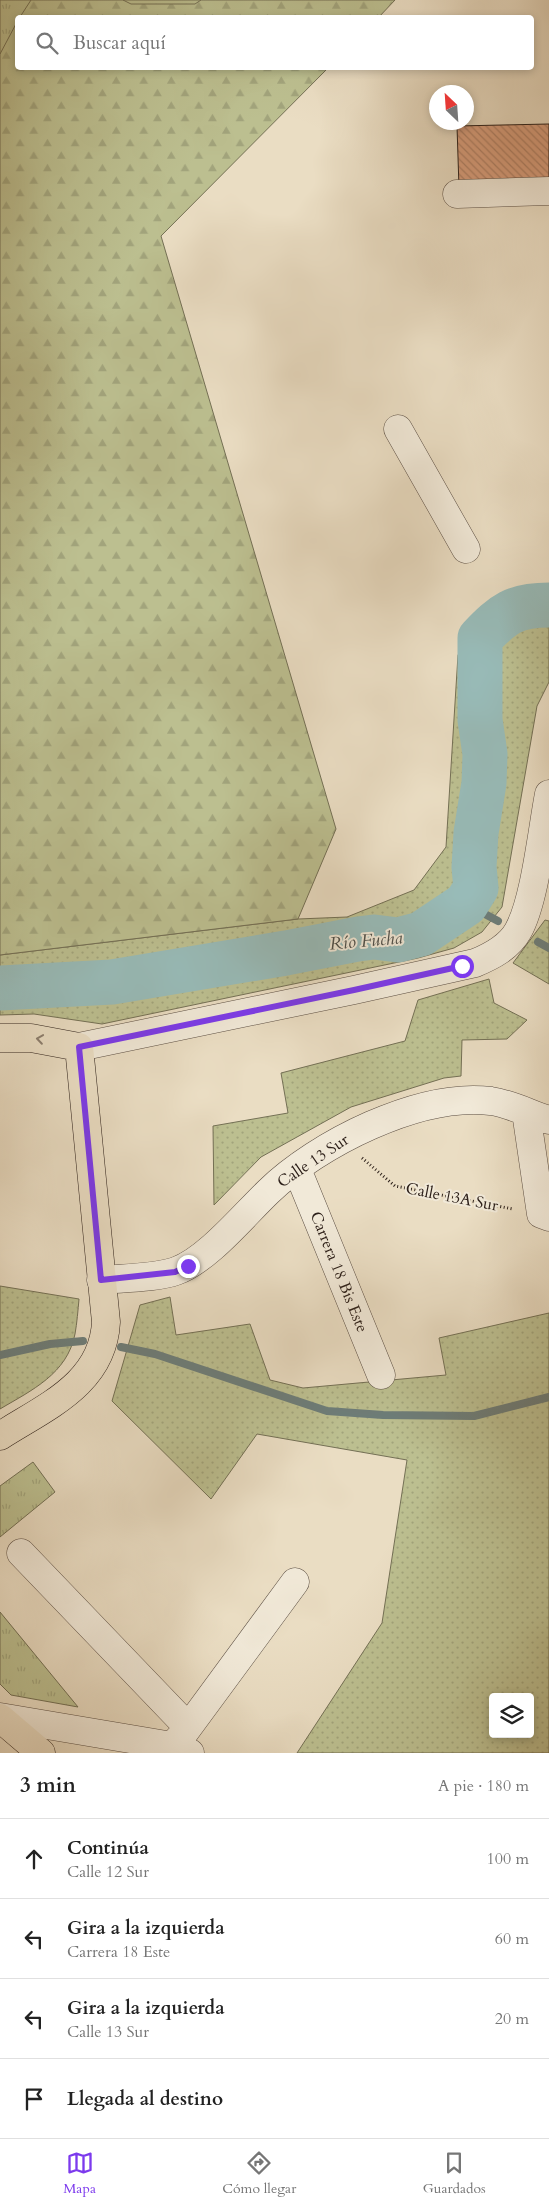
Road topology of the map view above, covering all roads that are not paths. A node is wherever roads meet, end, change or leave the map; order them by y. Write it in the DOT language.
graph roads {
  1 [pos="549,191"];
  2 [pos="457,194"];
  3 [pos="398,429"];
  4 [pos="466,549"];
  5 [pos="549,794"];
  6 [pos="0,1038"];
  7 [pos="79,1047"];
  8 [pos="537,1116"];
  9 [pos="297,1168"];
  10 [pos="545,1215"];
  11 [pos="101,1280"];
  12 [pos="381,1375"];
  13 [pos="0,1436"];
  14 [pos="21,1553"];
  15 [pos="295,1582"];
  16 [pos="0,1717"];
  17 [pos="183,1742"];
  18 [pos="41,1753"];
  1 -- 2 [label="street"];
  3 -- 4 [label="street"];
  5 -- 7 [label="street"];
  7 -- 6 [label="main road, one-way"];
  7 -- 11 [label="main road"];
  8 -- 9 [label="street, Calle 13 Sur"];
  8 -- 10 [label="street"];
  9 -- 11 [label="street, Calle 13 Sur"];
  9 -- 12 [label="street, Carrera 18 Bis Este"];
  11 -- 13 [label="main road"];
  14 -- 17 [label="street"];
  15 -- 17 [label="street"];
  16 -- 17 [label="street"];
  16 -- 18 [label="main road"];
}
